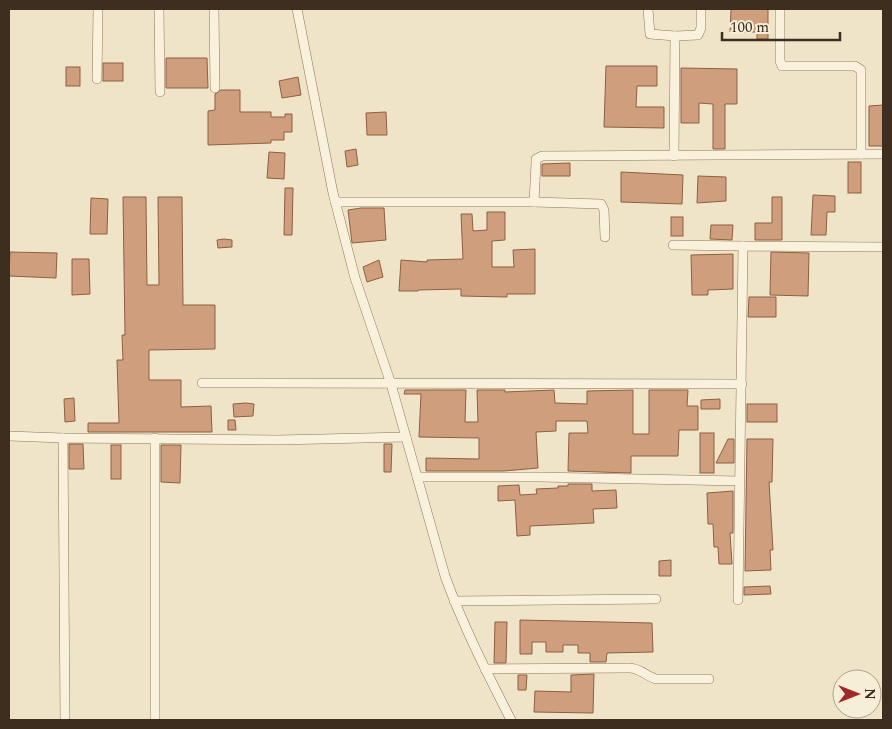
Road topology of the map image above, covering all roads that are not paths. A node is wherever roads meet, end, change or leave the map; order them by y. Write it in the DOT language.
graph roads {
  1 [pos="98,9"];
  2 [pos="159,9"];
  3 [pos="214,9"];
  4 [pos="297,9"];
  5 [pos="648,9"];
  6 [pos="701,9"];
  7 [pos="780,9"];
  8 [pos="676,36"];
  9 [pos="97,79"];
  10 [pos="216,88"];
  11 [pos="160,92"];
  12 [pos="861,154"];
  13 [pos="883,154"];
  14 [pos="674,156"];
  15 [pos="336,202"];
  16 [pos="534,202"];
  17 [pos="605,237"];
  18 [pos="673,246"];
  19 [pos="743,246"];
  20 [pos="883,247"];
  21 [pos="202,383"];
  22 [pos="391,384"];
  23 [pos="742,384"];
  24 [pos="9,436"];
  25 [pos="406,436"];
  26 [pos="63,438"];
  27 [pos="155,438"];
  28 [pos="417,477"];
  29 [pos="739,481"];
  30 [pos="656,599"];
  31 [pos="738,600"];
  32 [pos="454,601"];
  33 [pos="485,669"];
  34 [pos="709,679"];
  35 [pos="65,720"];
  36 [pos="155,720"];
  37 [pos="511,720"];
  1 -- 9 [label="street"];
  2 -- 11 [label="street"];
  3 -- 10 [label="street"];
  4 -- 15 [label="street"];
  5 -- 8 [label="street"];
  6 -- 8 [label="street"];
  7 -- 12 [label="street"];
  8 -- 14 [label="street"];
  12 -- 13 [label="street"];
  12 -- 14 [label="street"];
  14 -- 16 [label="street"];
  15 -- 16 [label="street"];
  15 -- 22 [label="street"];
  16 -- 17 [label="street"];
  18 -- 19 [label="street"];
  19 -- 20 [label="street"];
  19 -- 23 [label="street"];
  21 -- 22 [label="street"];
  22 -- 23 [label="street"];
  22 -- 25 [label="street"];
  23 -- 29 [label="street"];
  24 -- 26 [label="street"];
  25 -- 27 [label="street"];
  25 -- 28 [label="street"];
  26 -- 27 [label="street"];
  26 -- 35 [label="street"];
  27 -- 36 [label="street"];
  28 -- 29 [label="street"];
  28 -- 32 [label="street"];
  29 -- 31 [label="street"];
  30 -- 32 [label="street"];
  32 -- 33 [label="street"];
  33 -- 34 [label="street"];
  33 -- 37 [label="street"];
}
